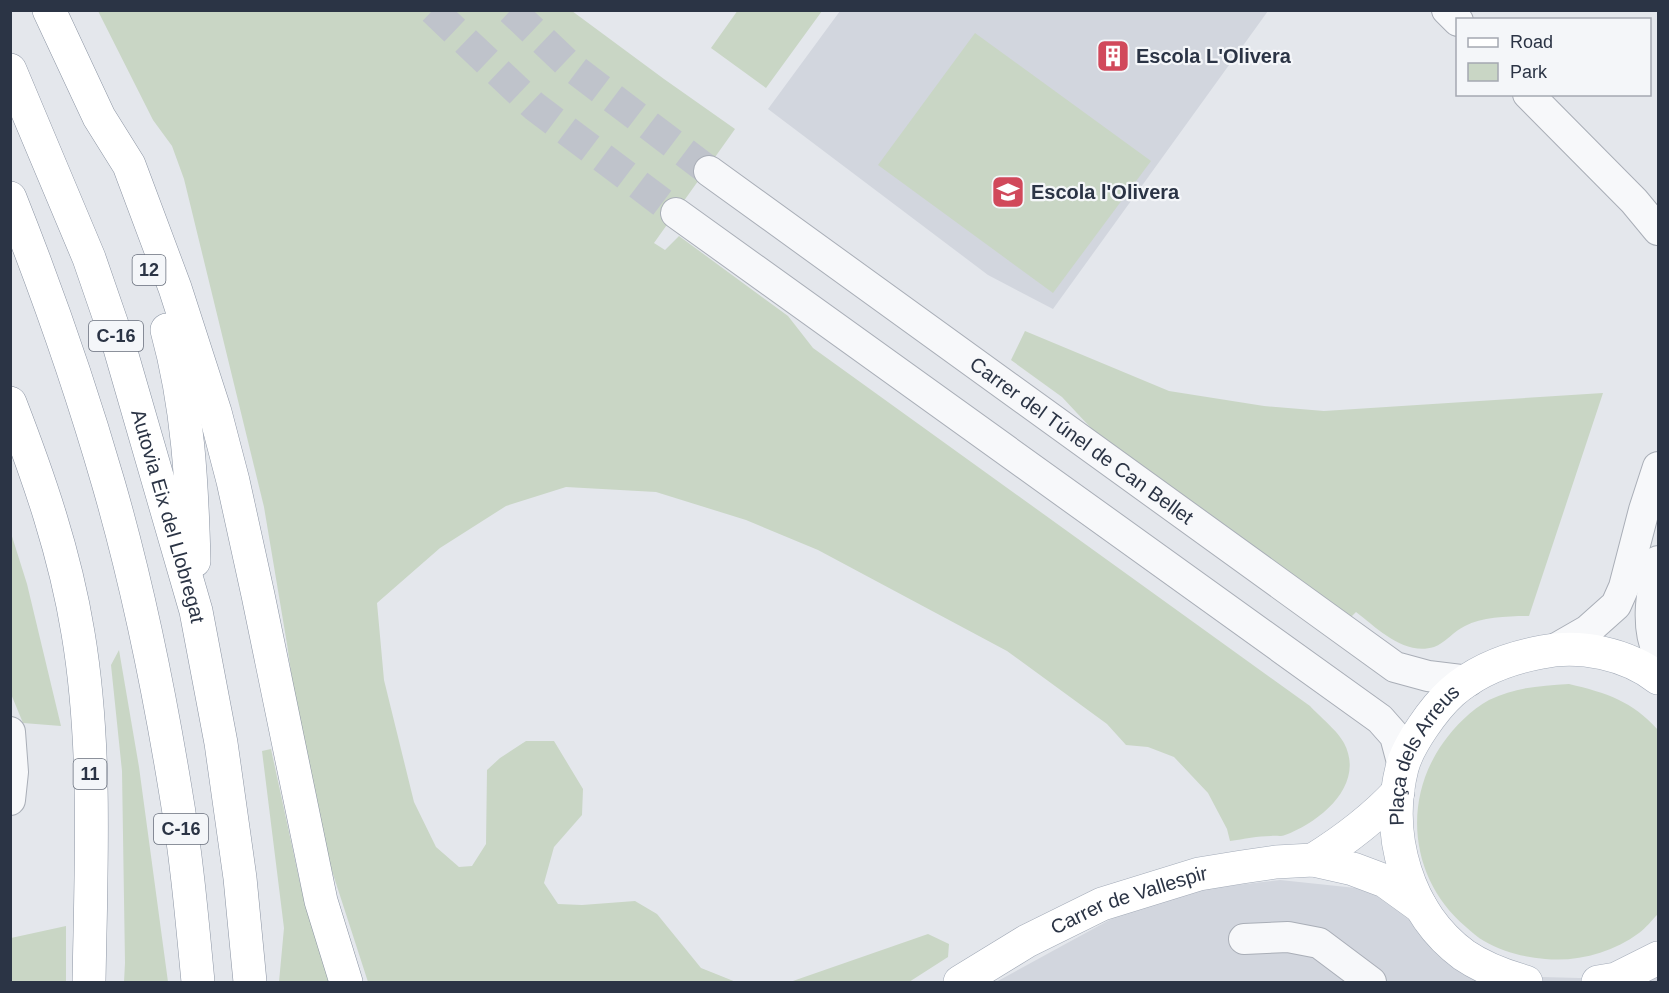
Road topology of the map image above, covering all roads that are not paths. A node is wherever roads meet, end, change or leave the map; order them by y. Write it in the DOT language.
graph roads {
  1 [pos="49,10"];
  2 [pos="10,70"];
  3 [pos="1530,96"];
  4 [pos="99,117"];
  5 [pos="709,171"];
  6 [pos="10,198"];
  7 [pos="676,213"];
  8 [pos="1659,230"];
  9 [pos="10,402"];
  10 [pos="1659,467"];
  11 [pos="1659,561"];
  12 [pos="196,611"];
  13 [pos="1555,649"];
  14 [pos="1659,653"];
  15 [pos="1659,678"];
  16 [pos="1468,681"];
  17 [pos="10,732"];
  18 [pos="1400,779"];
  19 [pos="10,800"];
  20 [pos="1313,860"];
  21 [pos="1421,908"];
  22 [pos="1244,939"];
  23 [pos="1659,958"];
  24 [pos="1513,980"];
  25 [pos="1610,981"];
  26 [pos="89,982"];
  27 [pos="198,982"];
  28 [pos="250,982"];
  29 [pos="346,982"];
  30 [pos="960,982"];
  31 [pos="1371,982"];
  1 -- 4 [label="main road"];
  2 -- 12 [label="main road, Autovia Eix del Llobregat / C-16"];
  3 -- 8 [label="street"];
  4 -- 12 [label="main road, 12"];
  4 -- 29 [label="main road"];
  5 -- 16 [label="street, Carrer del Túnel de Can Bellet"];
  6 -- 27 [label="main road, C-16"];
  7 -- 18 [label="street"];
  9 -- 26 [label="main road, 11"];
  10 -- 13 [label="street"];
  11 -- 14 [label="street"];
  12 -- 28 [label="main road, Autovia Eix del Llobregat / C-16"];
  13 -- 15 [label="main road, Plaça dels Arreus"];
  13 -- 16 [label="main road, Plaça dels Arreus"];
  16 -- 18 [label="main road, Plaça dels Arreus"];
  17 -- 19 [label="street"];
  18 -- 20 [label="main road"];
  18 -- 21 [label="main road, Plaça dels Arreus"];
  20 -- 21 [label="main road, Carrer de Vallespir"];
  20 -- 30 [label="main road, Carrer de Vallespir"];
  21 -- 24 [label="main road, Plaça dels Arreus"];
  22 -- 31 [label="street"];
  23 -- 25 [label="main road"];
}
